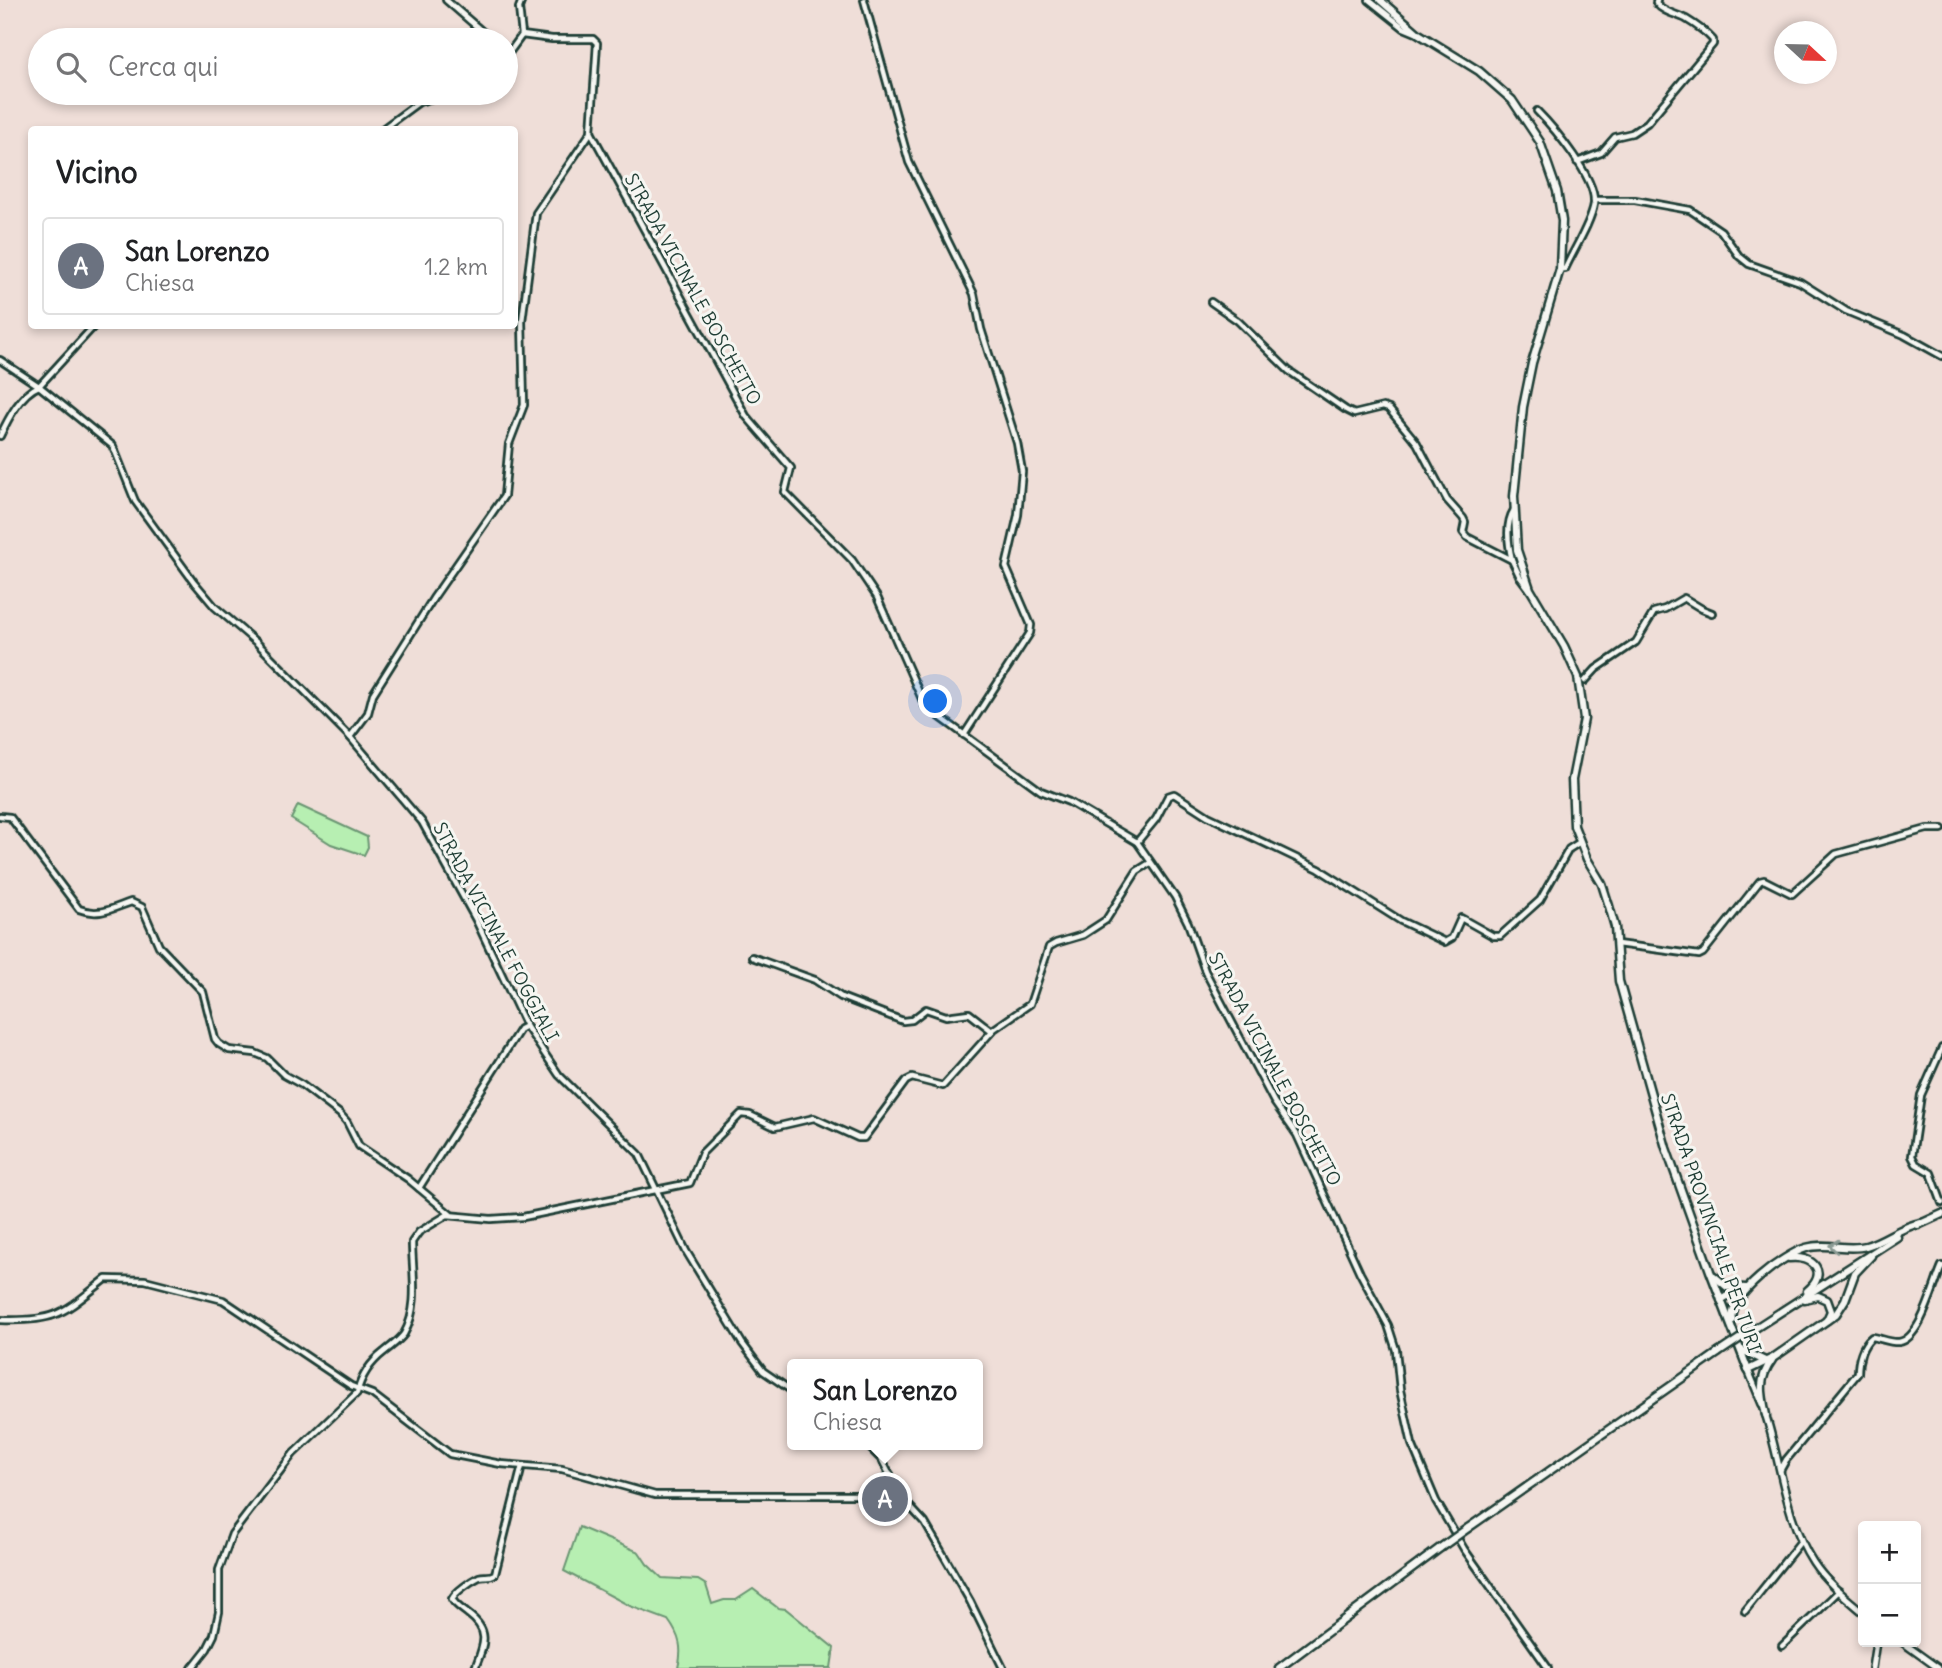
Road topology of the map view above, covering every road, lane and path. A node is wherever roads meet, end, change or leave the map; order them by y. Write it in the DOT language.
graph roads {
  1 [pos="446,0"];
  2 [pos="522,0"];
  3 [pos="864,0"];
  4 [pos="1368,0"];
  5 [pos="1380,0"];
  6 [pos="1657,0"];
  7 [pos="478,28"];
  8 [pos="1419,34"];
  9 [pos="522,35"];
  10 [pos="518,40"];
  11 [pos="415,105"];
  12 [pos="1537,111"];
  13 [pos="386,126"];
  14 [pos="591,132"];
  15 [pos="1577,162"];
  16 [pos="1594,200"];
  17 [pos="1560,269"];
  18 [pos="1211,302"];
  19 [pos="91,329"];
  20 [pos="1942,356"];
  21 [pos="0,360"];
  22 [pos="39,386"];
  23 [pos="0,436"];
  24 [pos="1514,509"];
  25 [pos="1512,560"];
  26 [pos="1530,589"];
  27 [pos="1712,613"];
  28 [pos="1586,681"];
  29 [pos="964,735"];
  30 [pos="349,737"];
  31 [pos="0,816"];
  32 [pos="1942,829"];
  33 [pos="1137,842"];
  34 [pos="1580,842"];
  35 [pos="1150,863"];
  36 [pos="1616,943"];
  37 [pos="752,957"];
  38 [pos="526,1026"];
  39 [pos="992,1031"];
  40 [pos="1942,1048"];
  41 [pos="419,1188"];
  42 [pos="658,1190"];
  43 [pos="1942,1203"];
  44 [pos="451,1214"];
  45 [pos="1940,1215"];
  46 [pos="1921,1223"];
  47 [pos="1884,1244"];
  48 [pos="1787,1258"];
  49 [pos="1942,1266"];
  50 [pos="1710,1271"];
  51 [pos="1738,1293"];
  52 [pos="1721,1300"];
  53 [pos="1783,1309"];
  54 [pos="0,1320"];
  55 [pos="1823,1324"];
  56 [pos="1739,1345"];
  57 [pos="1766,1364"];
  58 [pos="1748,1370"];
  59 [pos="787,1388"];
  60 [pos="358,1389"];
  61 [pos="1766,1415"];
  62 [pos="873,1450"];
  63 [pos="522,1466"];
  64 [pos="1782,1469"];
  65 [pos="890,1474"];
  66 [pos="1801,1541"];
  67 [pos="1839,1591"];
  68 [pos="1858,1608"];
  69 [pos="1745,1611"];
  70 [pos="1782,1646"];
  71 [pos="1875,1647"];
  72 [pos="1909,1647"];
  73 [pos="192,1668"];
  74 [pos="475,1668"];
  75 [pos="1003,1668"];
  76 [pos="1279,1668"];
  77 [pos="1548,1668"];
  78 [pos="1872,1668"];
  79 [pos="1938,1668"];
  1 -- 7 [label="street"];
  2 -- 9 [label="street"];
  3 -- 29 [label="street"];
  4 -- 8 [label="street"];
  5 -- 8 [label="main road, STRADA PROVINCIALE PER TURI"];
  6 -- 15 [label="street"];
  8 -- 17 [label="main road, STRADA PROVINCIALE PER TURI"];
  9 -- 10 [label="street"];
  9 -- 14 [label="street"];
  11 -- 13 [label="street"];
  12 -- 15 [label="street"];
  14 -- 29 [label="street, STRADA VICINALE BOSCHETTO"];
  14 -- 30 [label="street"];
  15 -- 16 [label="street"];
  16 -- 17 [label="street"];
  16 -- 20 [label="street"];
  17 -- 24 [label="main road, STRADA PROVINCIALE PER TURI"];
  18 -- 25 [label="street"];
  19 -- 22 [label="street"];
  21 -- 22 [label="street, STRADA VICINALE FOGGIALI"];
  22 -- 23 [label="street"];
  22 -- 30 [label="street, STRADA VICINALE FOGGIALI"];
  24 -- 25 [label="street"];
  24 -- 26 [label="main road, STRADA PROVINCIALE PER TURI"];
  25 -- 26 [label="street"];
  26 -- 34 [label="main road, STRADA PROVINCIALE PER TURI"];
  27 -- 28 [label="street"];
  29 -- 33 [label="street, STRADA VICINALE BOSCHETTO"];
  30 -- 38 [label="street, STRADA VICINALE FOGGIALI"];
  31 -- 41 [label="street"];
  32 -- 36 [label="street"];
  33 -- 34 [label="street"];
  33 -- 35 [label="street, STRADA VICINALE BOSCHETTO"];
  34 -- 36 [label="main road, STRADA PROVINCIALE PER TURI"];
  35 -- 39 [label="street"];
  35 -- 77 [label="street, STRADA VICINALE BOSCHETTO"];
  36 -- 50 [label="main road, STRADA PROVINCIALE PER TURI"];
  37 -- 39 [label="street"];
  38 -- 41 [label="street"];
  38 -- 42 [label="street, STRADA VICINALE FOGGIALI"];
  39 -- 42 [label="street"];
  40 -- 43 [label="street"];
  41 -- 44 [label="street"];
  42 -- 44 [label="street"];
  42 -- 59 [label="street, STRADA VICINALE FOGGIALI"];
  44 -- 60 [label="street"];
  45 -- 46 [label="main road"];
  46 -- 47 [label="main road"];
  46 -- 48 [label="main road, one-way"];
  47 -- 53 [label="main road"];
  47 -- 55 [label="main road"];
  48 -- 51 [label="main road"];
  48 -- 53 [label="main road"];
  49 -- 64 [label="street"];
  50 -- 51 [label="main road"];
  50 -- 52 [label="main road, STRADA PROVINCIALE PER TURI"];
  51 -- 52 [label="main road"];
  51 -- 56 [label="main road"];
  52 -- 56 [label="main road, STRADA PROVINCIALE PER TURI"];
  53 -- 55 [label="main road"];
  53 -- 76 [label="main road, bridge"];
  54 -- 60 [label="street"];
  55 -- 57 [label="main road"];
  56 -- 57 [label="main road"];
  56 -- 58 [label="main road, STRADA PROVINCIALE PER TURI"];
  57 -- 58 [label="main road"];
  57 -- 61 [label="main road"];
  58 -- 61 [label="street, STRADA PROVINCIALE PER TURI"];
  60 -- 63 [label="street"];
  60 -- 73 [label="street"];
  61 -- 64 [label="street, STRADA PROVINCIALE PER TURI"];
  62 -- 65 [label="street"];
  63 -- 65 [label="street"];
  63 -- 74 [label="street"];
  64 -- 66 [label="street, STRADA PROVINCIALE PER TURI"];
  65 -- 75 [label="street"];
  66 -- 67 [label="street, STRADA PROVINCIALE PER TURI"];
  66 -- 69 [label="street"];
  67 -- 68 [label="street, STRADA PROVINCIALE PER TURI"];
  67 -- 70 [label="street"];
  71 -- 78 [label="street"];
  72 -- 79 [label="street"];
}
